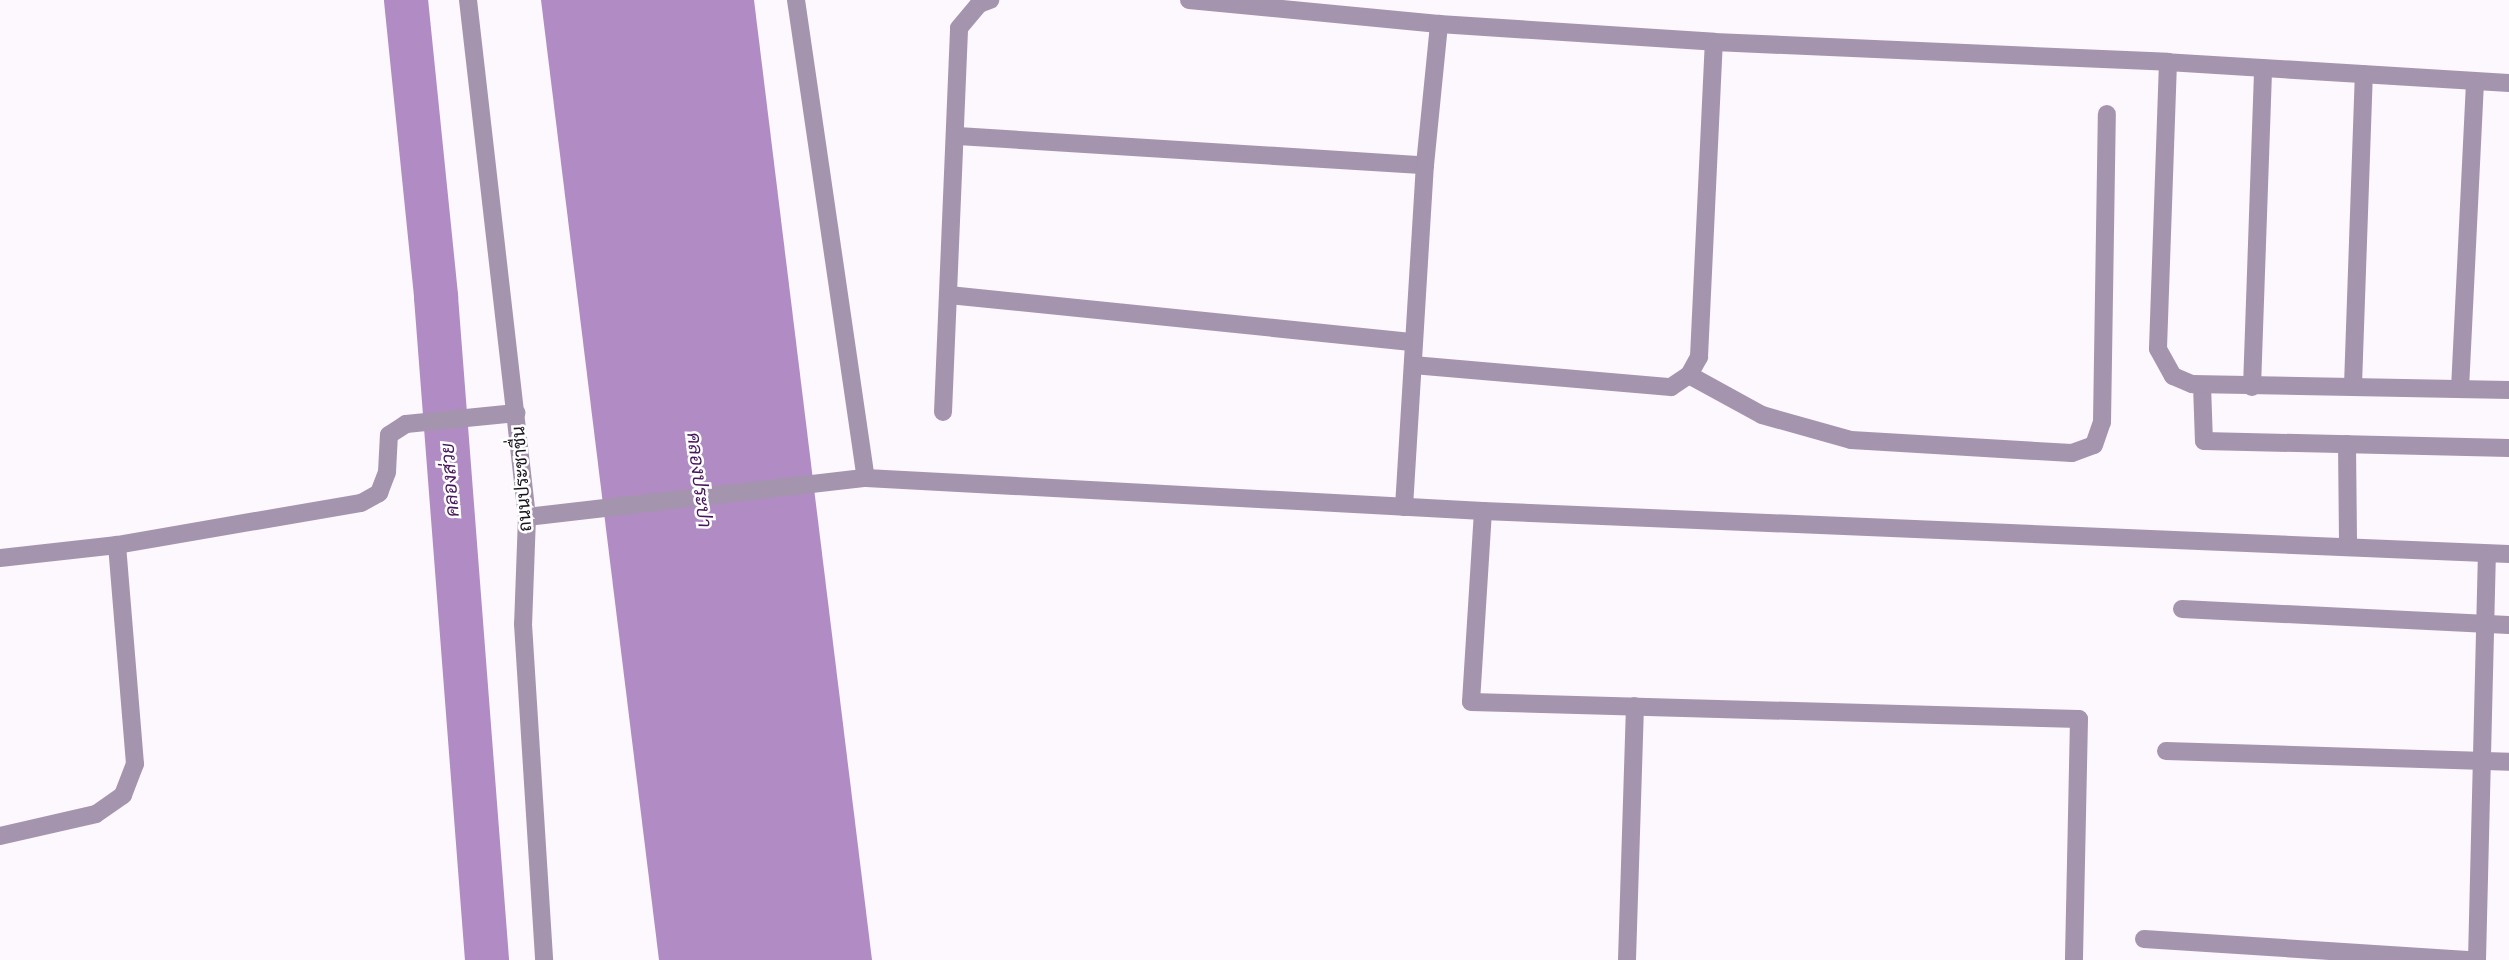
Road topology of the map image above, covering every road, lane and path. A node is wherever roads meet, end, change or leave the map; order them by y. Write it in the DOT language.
graph roads {
  1 [pos="468,0"];
  2 [pos="796,0"];
  3 [pos="990,0"];
  4 [pos="1189,0"];
  5 [pos="1439,24"];
  6 [pos="1714,42"];
  7 [pos="2168,62"];
  8 [pos="2263,68"];
  9 [pos="2364,74"];
  10 [pos="2475,82"];
  11 [pos="2509,83"];
  12 [pos="2107,114"];
  13 [pos="958,136"];
  14 [pos="1425,165"];
  15 [pos="949,295"];
  16 [pos="1414,342"];
  17 [pos="1413,365"];
  18 [pos="1689,376"];
  19 [pos="2202,385"];
  20 [pos="2353,385"];
  21 [pos="2252,387"];
  22 [pos="2460,389"];
  23 [pos="2509,390"];
  24 [pos="943,412"];
  25 [pos="516,413"];
  26 [pos="2347,444"];
  27 [pos="2509,448"];
  28 [pos="866,478"];
  29 [pos="1404,507"];
  30 [pos="1483,511"];
  31 [pos="527,517"];
  32 [pos="117,545"];
  33 [pos="2348,547"];
  34 [pos="2487,554"];
  35 [pos="2509,554"];
  36 [pos="0,558"];
  37 [pos="2182,609"];
  38 [pos="2484,624"];
  39 [pos="2509,625"];
  40 [pos="1635,706"];
  41 [pos="2166,751"];
  42 [pos="2479,760"];
  43 [pos="2509,762"];
  44 [pos="0,836"];
  45 [pos="2144,939"];
  46 [pos="544,960"];
  47 [pos="1627,960"];
  48 [pos="2074,960"];
  49 [pos="2471,960"];
  50 [pos="2477,960"];
  1 -- 25 [label="street, ถนนประชาชื่น"];
  2 -- 28 [label="street"];
  3 -- 13 [label="street"];
  4 -- 5 [label="street"];
  5 -- 6 [label="street"];
  5 -- 14 [label="street"];
  6 -- 7 [label="street"];
  6 -- 18 [label="street"];
  7 -- 8 [label="street"];
  7 -- 19 [label="street"];
  8 -- 9 [label="street"];
  8 -- 21 [label="street"];
  9 -- 10 [label="street"];
  9 -- 20 [label="street"];
  10 -- 11 [label="street"];
  10 -- 22 [label="street"];
  12 -- 18 [label="street"];
  13 -- 14 [label="street"];
  13 -- 15 [label="street"];
  14 -- 16 [label="street"];
  15 -- 16 [label="street"];
  15 -- 24 [label="street"];
  16 -- 17 [label="street"];
  17 -- 18 [label="street"];
  17 -- 29 [label="street"];
  19 -- 21 [label="street"];
  19 -- 26 [label="street"];
  20 -- 21 [label="street"];
  20 -- 22 [label="street"];
  22 -- 23 [label="street"];
  25 -- 31 [label="street, ถนนประชาชื่น"];
  25 -- 32 [label="street"];
  26 -- 27 [label="street"];
  26 -- 33 [label="street"];
  28 -- 29 [label="street"];
  28 -- 31 [label="street"];
  29 -- 30 [label="street"];
  30 -- 33 [label="street"];
  30 -- 40 [label="street"];
  31 -- 46 [label="street, ถนนประชาชื่น"];
  32 -- 36 [label="street"];
  32 -- 44 [label="street"];
  33 -- 34 [label="street"];
  34 -- 35 [label="street"];
  34 -- 38 [label="street"];
  37 -- 38 [label="street"];
  38 -- 39 [label="street"];
  38 -- 42 [label="street"];
  40 -- 47 [label="street"];
  40 -- 48 [label="street"];
  41 -- 42 [label="street"];
  42 -- 43 [label="street"];
  42 -- 50 [label="street"];
  45 -- 49 [label="street"];
}
